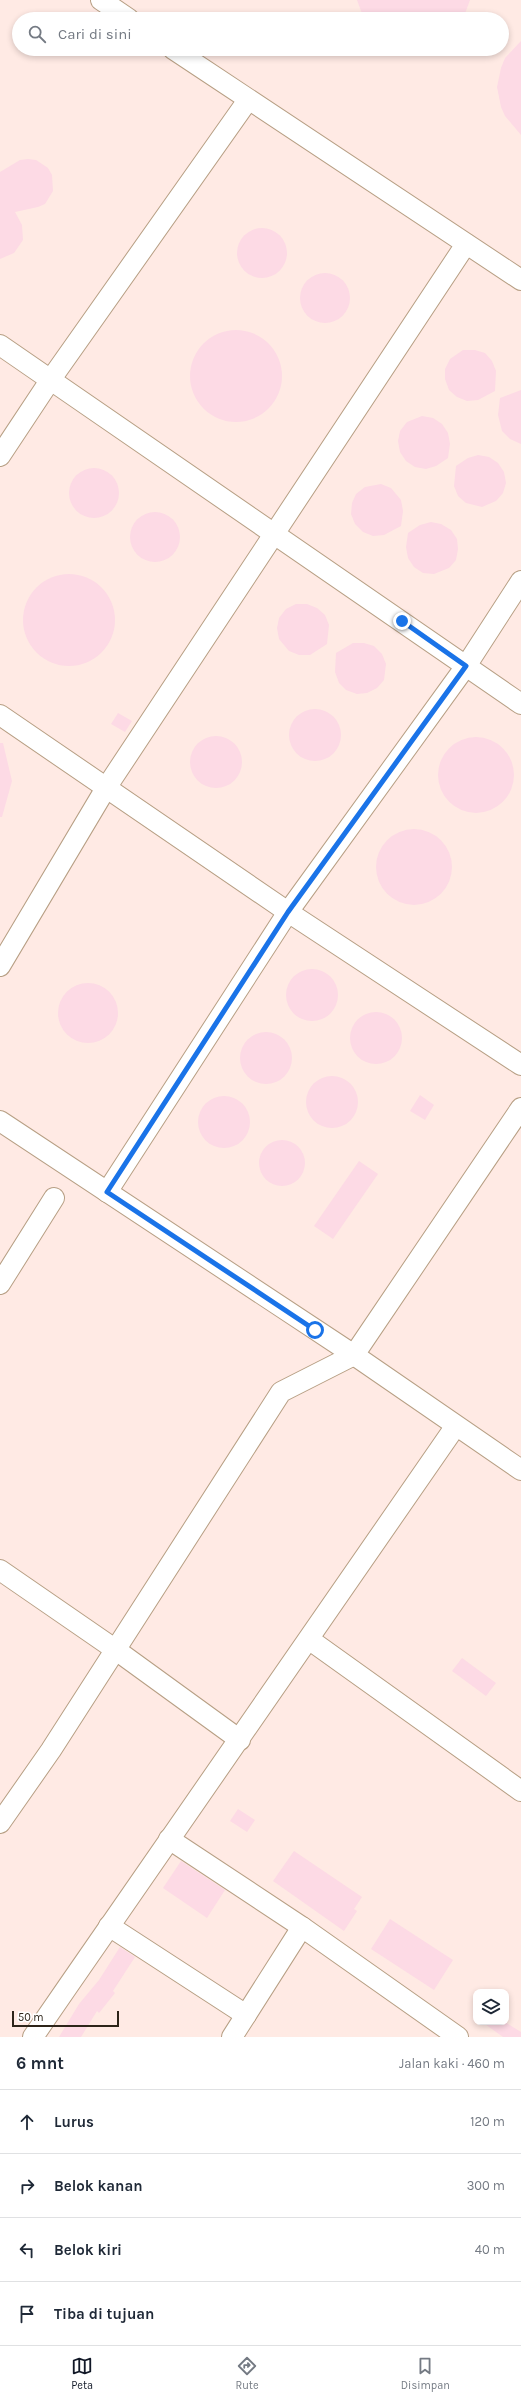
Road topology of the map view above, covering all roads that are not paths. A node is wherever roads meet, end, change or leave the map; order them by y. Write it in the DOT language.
graph roads {
  1 [pos="101,0"];
  2 [pos="119,12"];
  3 [pos="183,56"];
  4 [pos="248,100"];
  5 [pos="466,244"];
  6 [pos="521,280"];
  7 [pos="0,345"];
  8 [pos="51,379"];
  9 [pos="0,456"];
  10 [pos="275,533"];
  11 [pos="521,581"];
  12 [pos="466,666"];
  13 [pos="521,704"];
  14 [pos="0,715"];
  15 [pos="106,788"];
  16 [pos="288,912"];
  17 [pos="0,966"];
  18 [pos="521,1066"];
  19 [pos="521,1108"];
  20 [pos="0,1122"];
  21 [pos="107,1192"];
  22 [pos="54,1198"];
  23 [pos="0,1284"];
  24 [pos="354,1356"];
  25 [pos="455,1427"];
  26 [pos="521,1470"];
  27 [pos="0,1570"];
  28 [pos="310,1640"];
  29 [pos="116,1650"];
  30 [pos="240,1740"];
  31 [pos="521,1791"];
  32 [pos="0,1823"];
  33 [pos="169,1839"];
  34 [pos="109,1926"];
  35 [pos="302,1927"];
  36 [pos="246,2015"];
  37 [pos="33,2037"];
  38 [pos="232,2037"];
  39 [pos="458,2037"];
  1 -- 2 [label="lane"];
  3 -- 4 [label="lane"];
  4 -- 5 [label="lane"];
  4 -- 8 [label="lane"];
  5 -- 6 [label="lane"];
  5 -- 10 [label="lane"];
  7 -- 8 [label="lane"];
  8 -- 9 [label="lane"];
  8 -- 10 [label="lane"];
  10 -- 12 [label="lane"];
  10 -- 15 [label="lane"];
  11 -- 12 [label="lane"];
  12 -- 13 [label="lane"];
  12 -- 16 [label="lane"];
  14 -- 15 [label="lane"];
  15 -- 16 [label="lane"];
  15 -- 17 [label="lane"];
  16 -- 18 [label="lane"];
  16 -- 21 [label="lane"];
  19 -- 24 [label="lane"];
  20 -- 21 [label="lane"];
  21 -- 24 [label="lane"];
  22 -- 23 [label="lane"];
  24 -- 25 [label="lane"];
  24 -- 29 [label="lane"];
  25 -- 26 [label="lane"];
  25 -- 28 [label="lane"];
  27 -- 29 [label="lane"];
  28 -- 30 [label="lane"];
  28 -- 31 [label="lane"];
  29 -- 30 [label="lane"];
  29 -- 32 [label="lane"];
  30 -- 33 [label="lane"];
  33 -- 34 [label="lane"];
  33 -- 35 [label="lane"];
  34 -- 36 [label="lane"];
  34 -- 37 [label="lane"];
  35 -- 36 [label="lane"];
  35 -- 39 [label="lane"];
  36 -- 38 [label="lane"];
}
